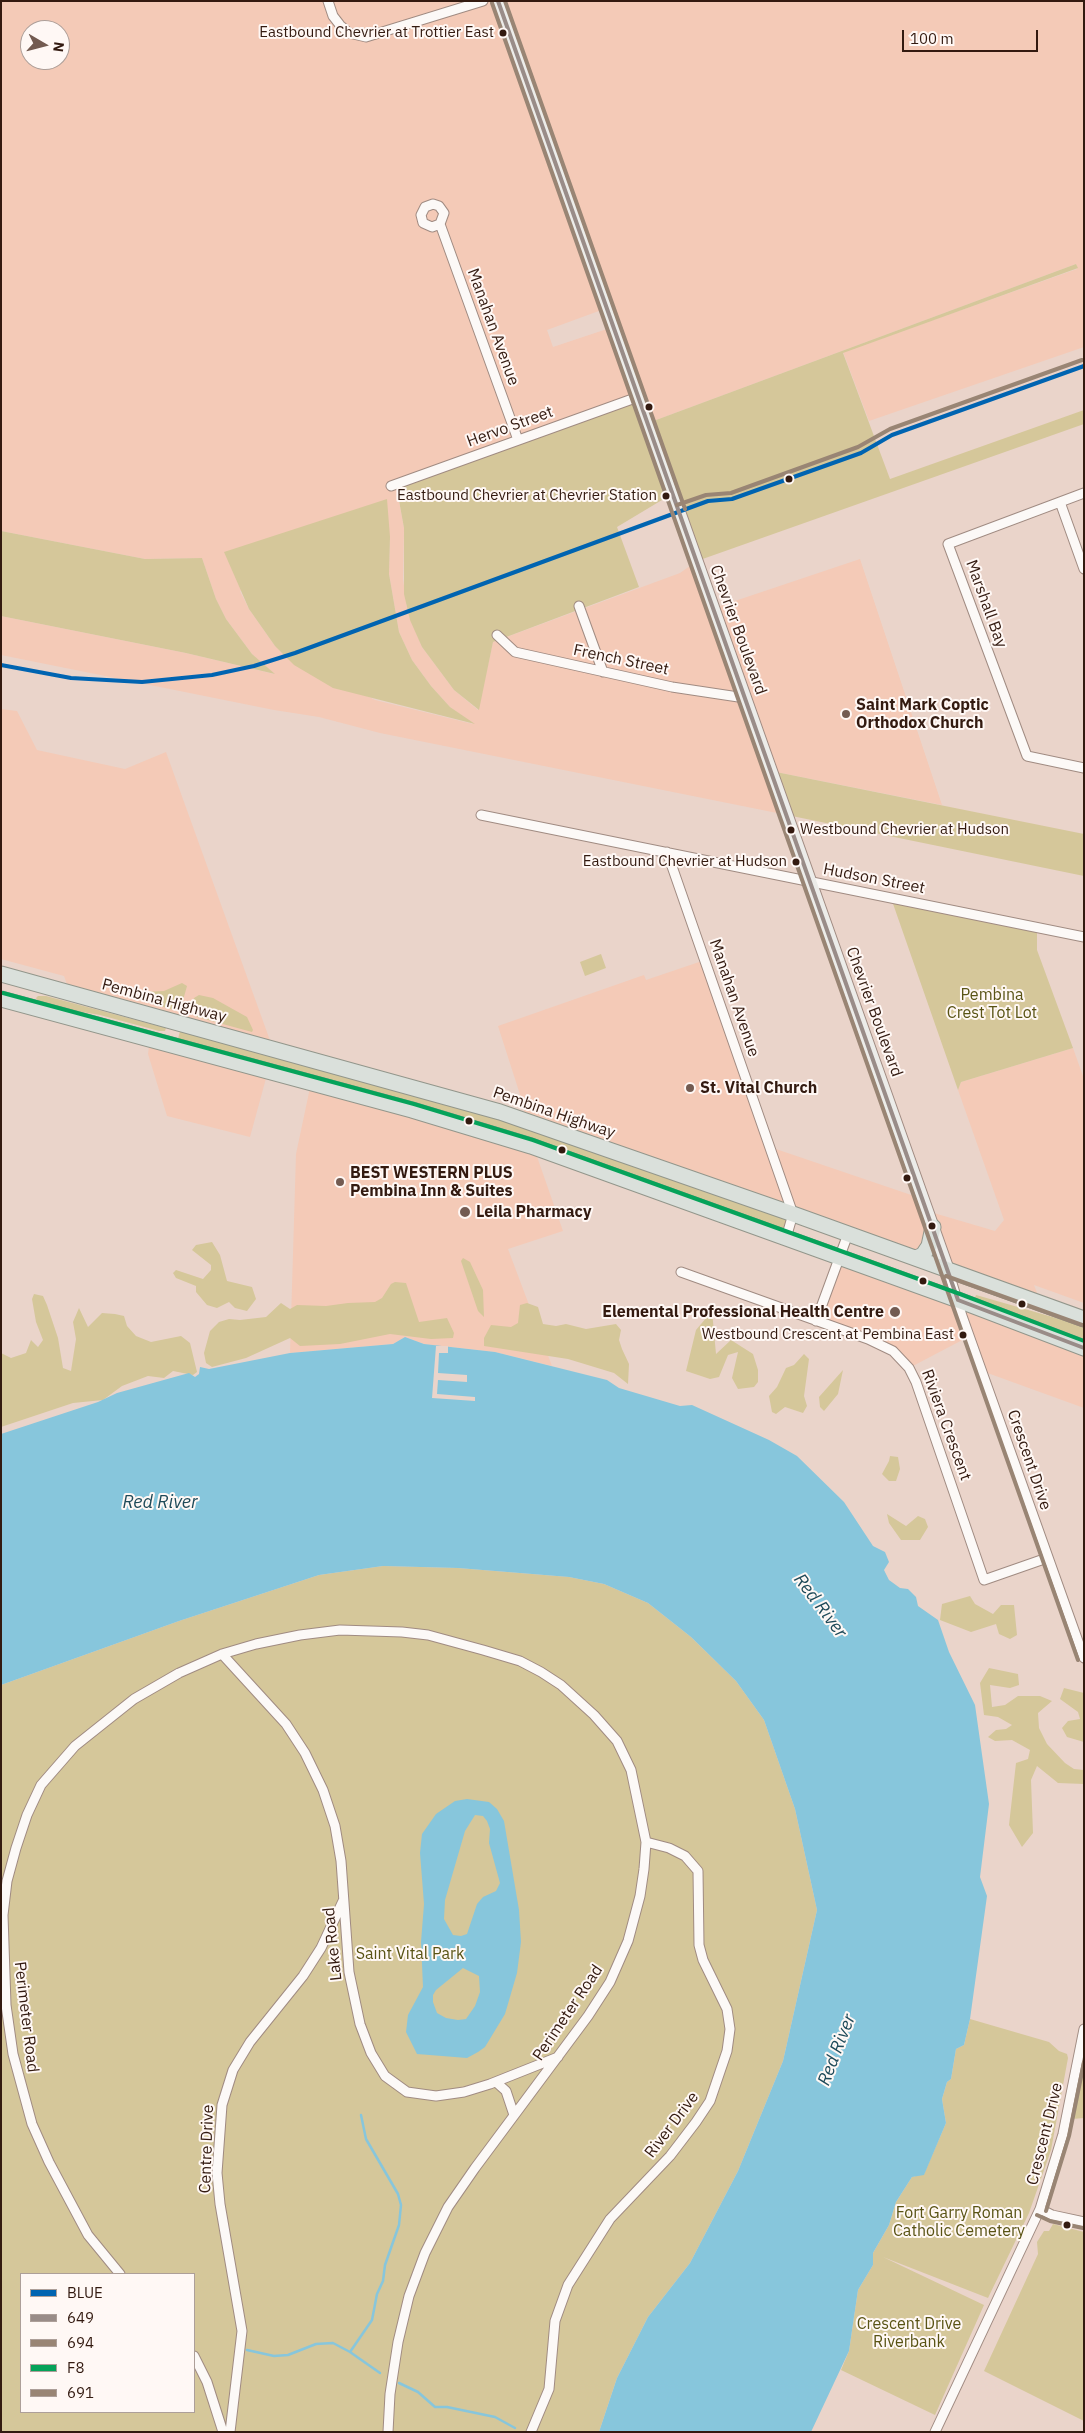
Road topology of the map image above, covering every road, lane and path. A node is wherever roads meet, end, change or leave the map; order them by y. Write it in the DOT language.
graph roads {
  1 [pos="328,1"];
  2 [pos="483,1"];
  3 [pos="498,1"];
  4 [pos="440,224"];
  5 [pos="638,397"];
  6 [pos="518,440"];
  7 [pos="391,486"];
  8 [pos="1084,492"];
  9 [pos="1060,502"];
  10 [pos="1084,569"];
  11 [pos="579,606"];
  12 [pos="497,635"];
  13 [pos="603,672"];
  14 [pos="745,698"];
  15 [pos="1084,768"];
  16 [pos="481,815"];
  17 [pos="667,852"];
  18 [pos="810,882"];
  19 [pos="1084,937"];
  20 [pos="1,974"];
  21 [pos="1,999"];
  22 [pos="664,1169"];
  23 [pos="656,1191"];
  24 [pos="793,1214"];
  25 [pos="932,1227"];
  26 [pos="848,1234"];
  27 [pos="786,1238"];
  28 [pos="839,1257"];
  29 [pos="916,1258"];
  30 [pos="948,1270"];
  31 [pos="681,1272"];
  32 [pos="958,1300"];
  33 [pos="1084,1319"];
  34 [pos="816,1321"];
  35 [pos="1084,1348"];
  36 [pos="1047,1558"];
  37 [pos="222,1654"];
  38 [pos="1084,1658"];
  39 [pos="646,1842"];
  40 [pos="343,1899"];
  41 [pos="1084,2029"];
  42 [pos="558,2057"];
  43 [pos="496,2082"];
  44 [pos="514,2115"];
  45 [pos="1040,2209"];
  46 [pos="1084,2222"];
  47 [pos="119,2273"];
  48 [pos="195,2358"];
  49 [pos="223,2432"];
  50 [pos="230,2432"];
  51 [pos="388,2432"];
  52 [pos="531,2432"];
  53 [pos="935,2432"];
  1 -- 2 [label="street"];
  3 -- 5 [label="street, Chevrier Boulevard"];
  4 -- 6 [label="street, Manahan Avenue"];
  5 -- 6 [label="street, Hervo Street"];
  5 -- 14 [label="street, Chevrier Boulevard"];
  6 -- 7 [label="street, Hervo Street"];
  8 -- 9 [label="street, Marshall Bay"];
  9 -- 10 [label="street"];
  9 -- 15 [label="street, Marshall Bay"];
  11 -- 13 [label="street"];
  12 -- 13 [label="street, French Street"];
  13 -- 14 [label="street, French Street"];
  14 -- 18 [label="street, Chevrier Boulevard"];
  16 -- 17 [label="street, Hudson Street"];
  17 -- 18 [label="street, Hudson Street"];
  17 -- 24 [label="street, Manahan Avenue"];
  18 -- 19 [label="street, Hudson Street"];
  18 -- 25 [label="street, Chevrier Boulevard"];
  20 -- 22 [label="main road, Pembina Highway"];
  21 -- 23 [label="main road"];
  22 -- 23 [label="main road"];
  22 -- 24 [label="main road, Pembina Highway"];
  23 -- 27 [label="main road"];
  24 -- 26 [label="main road, Pembina Highway"];
  24 -- 27 [label="street"];
  25 -- 29 [label="main road"];
  25 -- 30 [label="street, Chevrier Boulevard"];
  26 -- 28 [label="street"];
  26 -- 29 [label="main road, Pembina Highway"];
  27 -- 28 [label="main road"];
  28 -- 32 [label="main road"];
  28 -- 34 [label="street"];
  29 -- 30 [label="main road, Pembina Highway"];
  30 -- 32 [label="street, Crescent Drive"];
  30 -- 33 [label="main road, Pembina Highway"];
  31 -- 34 [label="street, Riviera Crescent"];
  32 -- 35 [label="main road"];
  32 -- 36 [label="street, Crescent Drive"];
  34 -- 36 [label="street, Riviera Crescent"];
  36 -- 38 [label="street, Crescent Drive"];
  37 -- 39 [label="street, Perimeter Road"];
  37 -- 40 [label="street, Lake Road"];
  37 -- 47 [label="street, Perimeter Road"];
  39 -- 42 [label="street, Perimeter Road"];
  39 -- 52 [label="street, River Drive"];
  40 -- 43 [label="street, Lake Road"];
  40 -- 50 [label="street, Centre Drive"];
  41 -- 45 [label="street, Crescent Drive"];
  42 -- 43 [label="street, Lake Road"];
  42 -- 44 [label="street, Perimeter Road"];
  43 -- 44 [label="street"];
  44 -- 51 [label="street, Perimeter Road"];
  45 -- 46 [label="street"];
  45 -- 53 [label="street, Crescent Drive"];
  48 -- 49 [label="street"];
}
